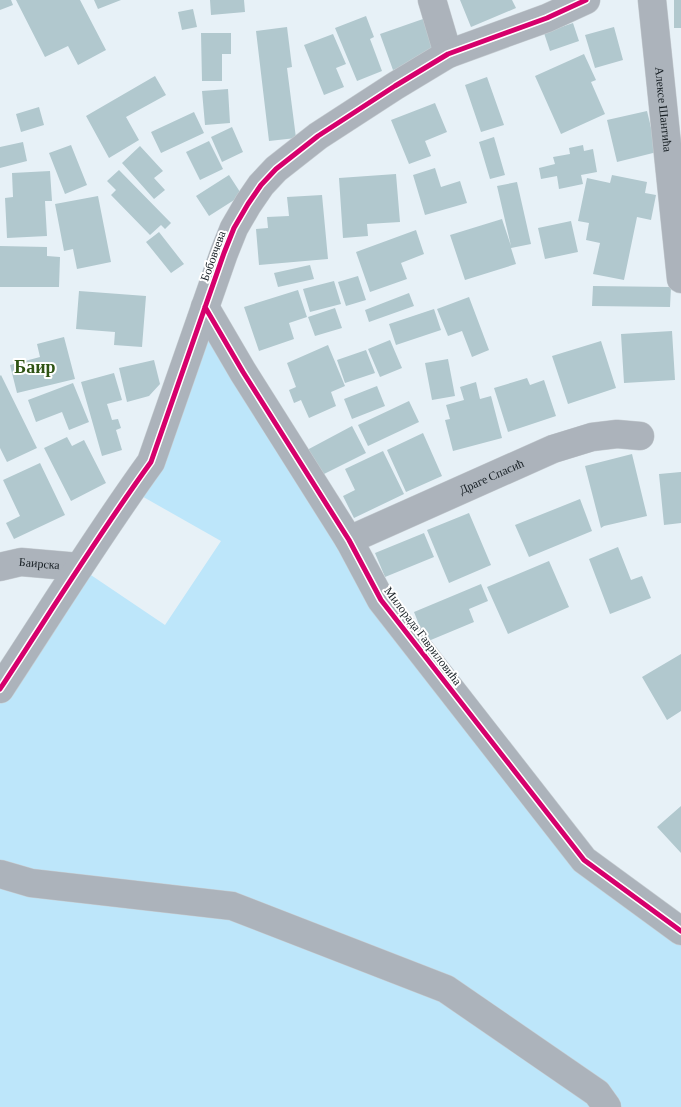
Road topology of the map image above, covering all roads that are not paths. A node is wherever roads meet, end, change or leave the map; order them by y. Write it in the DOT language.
graph roads {
  1 [pos="432,0"];
  2 [pos="586,0"];
  3 [pos="652,0"];
  4 [pos="448,54"];
  5 [pos="681,279"];
  6 [pos="205,308"];
  7 [pos="640,436"];
  8 [pos="349,540"];
  9 [pos="0,567"];
  10 [pos="79,567"];
  11 [pos="0,689"];
  12 [pos="0,874"];
  13 [pos="681,931"];
  14 [pos="607,1107"];
  1 -- 4 [label="street"];
  2 -- 4 [label="street, Бобовчева"];
  3 -- 5 [label="street, Алексе Шантића"];
  4 -- 6 [label="street, Бобовчева"];
  6 -- 8 [label="street, Милорада Гавриловића"];
  6 -- 10 [label="street, Бобовчева"];
  7 -- 8 [label="street, Драге Спасић"];
  8 -- 13 [label="street, Милорада Гавриловића"];
  9 -- 10 [label="street, Баирска"];
  10 -- 11 [label="street, Бобовчева"];
  12 -- 14 [label="street"];
}
